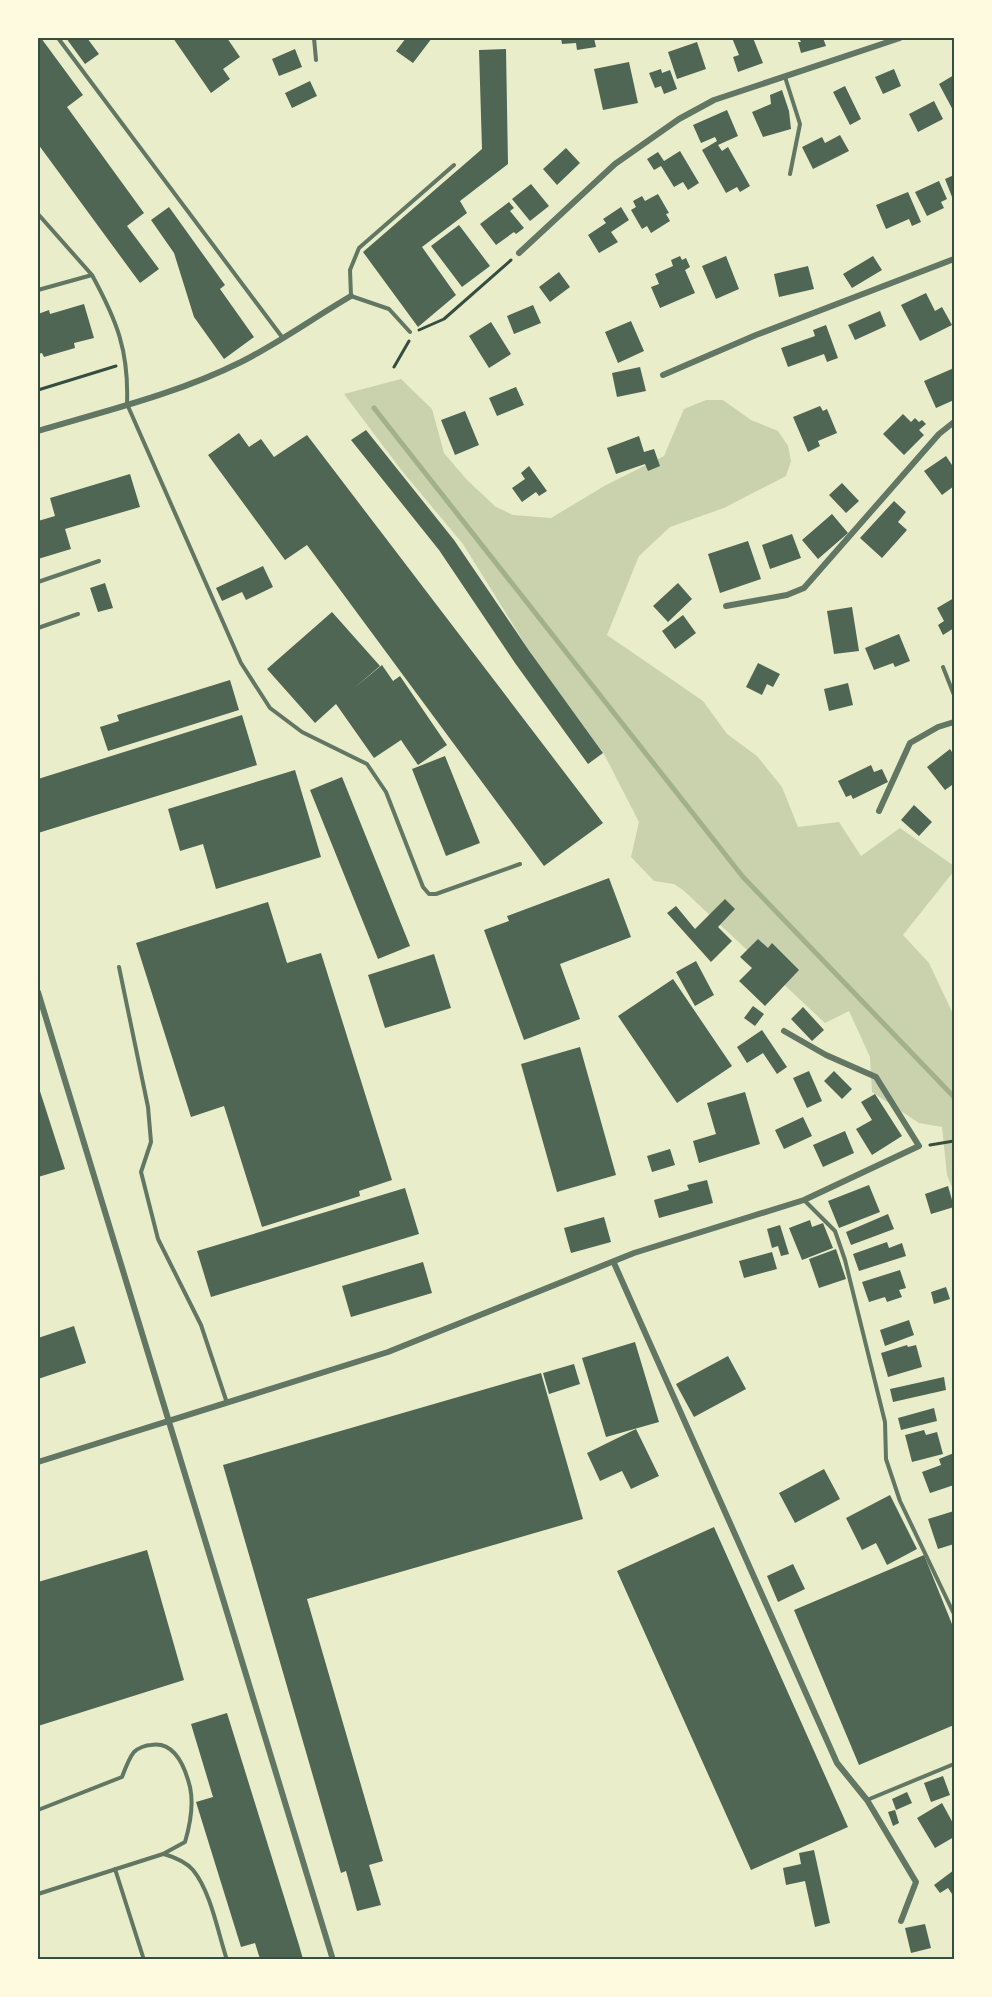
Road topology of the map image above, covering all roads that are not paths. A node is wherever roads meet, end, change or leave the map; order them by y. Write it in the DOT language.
graph roads {
  1 [pos="58,38"];
  2 [pos="314,38"];
  3 [pos="900,38"];
  4 [pos="316,60"];
  5 [pos="785,77"];
  6 [pos="454,165"];
  7 [pos="790,174"];
  8 [pos="38,214"];
  9 [pos="519,253"];
  10 [pos="954,259"];
  11 [pos="92,275"];
  12 [pos="38,290"];
  13 [pos="351,296"];
  14 [pos="410,332"];
  15 [pos="282,337"];
  16 [pos="663,375"];
  17 [pos="127,404"];
  18 [pos="954,422"];
  19 [pos="38,431"];
  20 [pos="99,561"];
  21 [pos="38,582"];
  22 [pos="726,606"];
  23 [pos="78,614"];
  24 [pos="38,628"];
  25 [pos="943,667"];
  26 [pos="954,695"];
  27 [pos="954,722"];
  28 [pos="879,811"];
  29 [pos="520,864"];
  30 [pos="118,967"];
  31 [pos="38,992"];
  32 [pos="784,1031"];
  33 [pos="804,1200"];
  34 [pos="614,1263"];
  35 [pos="227,1404"];
  36 [pos="168,1422"];
  37 [pos="38,1462"];
  38 [pos="954,1614"];
  39 [pos="954,1764"];
  40 [pos="867,1800"];
  41 [pos="38,1810"];
  42 [pos="163,1854"];
  43 [pos="115,1869"];
  44 [pos="38,1894"];
  45 [pos="901,1921"];
  46 [pos="144,1959"];
  47 [pos="227,1959"];
  48 [pos="333,1959"];
  1 -- 15 [label="lane"];
  2 -- 4 [label="lane"];
  3 -- 5 [label="street"];
  5 -- 7 [label="lane"];
  5 -- 9 [label="street"];
  6 -- 13 [label="lane"];
  8 -- 11 [label="lane"];
  10 -- 16 [label="street"];
  11 -- 12 [label="lane"];
  11 -- 17 [label="lane"];
  13 -- 14 [label="lane"];
  13 -- 15 [label="street"];
  15 -- 17 [label="street"];
  17 -- 19 [label="street"];
  17 -- 29 [label="lane"];
  18 -- 22 [label="street"];
  20 -- 21 [label="lane"];
  23 -- 24 [label="lane"];
  25 -- 26 [label="lane"];
  27 -- 28 [label="street"];
  30 -- 35 [label="lane"];
  31 -- 36 [label="street"];
  32 -- 33 [label="street"];
  33 -- 34 [label="street"];
  33 -- 38 [label="lane"];
  34 -- 35 [label="street"];
  34 -- 40 [label="street"];
  35 -- 36 [label="street"];
  36 -- 37 [label="street"];
  36 -- 48 [label="street"];
  39 -- 40 [label="lane"];
  40 -- 45 [label="street"];
  41 -- 42 [label="lane"];
  42 -- 43 [label="lane"];
  42 -- 47 [label="lane"];
  43 -- 44 [label="lane"];
  43 -- 46 [label="lane"];
}
